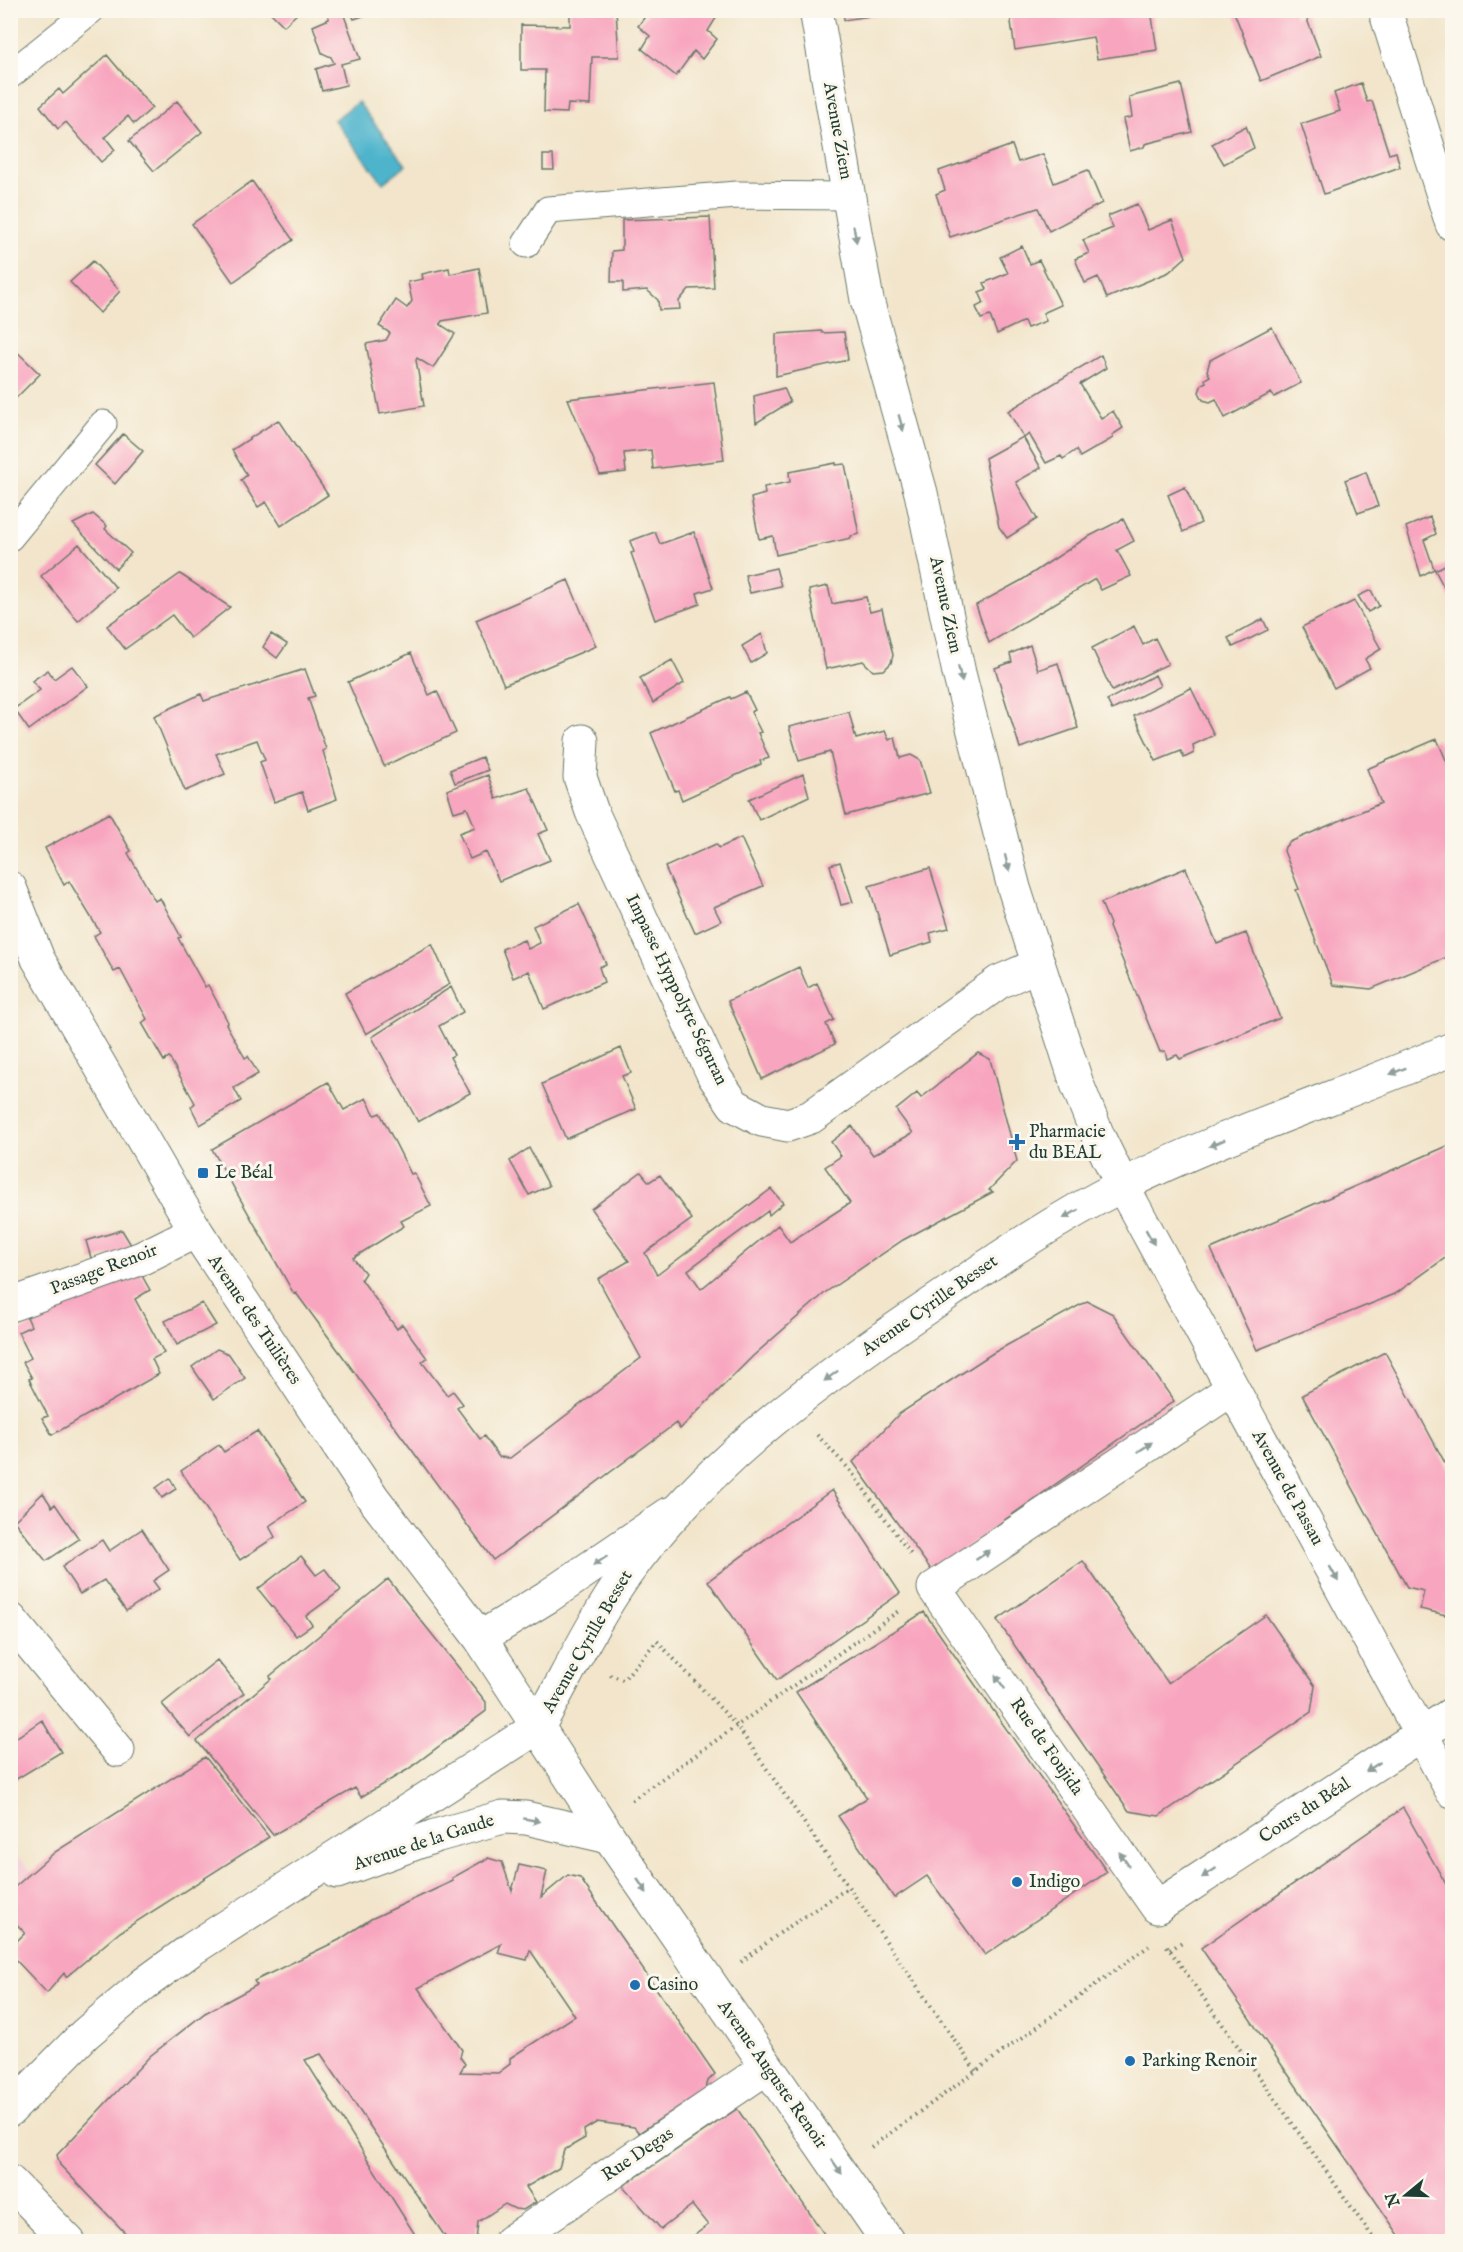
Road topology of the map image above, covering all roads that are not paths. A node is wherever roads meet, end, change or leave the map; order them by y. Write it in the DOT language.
graph roads {
  1 [pos="92,10"];
  2 [pos="816,10"];
  3 [pos="1385,10"];
  4 [pos="10,75"];
  5 [pos="848,196"];
  6 [pos="1452,224"];
  7 [pos="526,244"];
  8 [pos="103,424"];
  9 [pos="10,537"];
  10 [pos="582,741"];
  11 [pos="10,888"];
  12 [pos="1038,965"];
  13 [pos="1452,1049"];
  14 [pos="1122,1185"];
  15 [pos="196,1231"];
  16 [pos="10,1305"];
  17 [pos="1232,1389"];
  18 [pos="683,1504"];
  19 [pos="10,1619"];
  20 [pos="480,1638"];
  21 [pos="1452,1714"];
  22 [pos="538,1727"];
  23 [pos="1422,1735"];
  24 [pos="118,1750"];
  25 [pos="1452,1791"];
  26 [pos="604,1830"];
  27 [pos="276,1895"];
  28 [pos="1159,1922"];
  29 [pos="766,2067"];
  30 [pos="10,2110"];
  31 [pos="10,2182"];
  32 [pos="69,2241"];
  33 [pos="510,2241"];
  34 [pos="888,2241"];
  1 -- 4 [label="lane"];
  2 -- 5 [label="street, Avenue Ziem"];
  3 -- 6 [label="street"];
  5 -- 7 [label="lane"];
  5 -- 12 [label="street, Avenue Ziem, one-way"];
  8 -- 9 [label="lane"];
  10 -- 12 [label="street, Impasse Hyppolyte Séguran"];
  11 -- 15 [label="street, Avenue des Tuilières"];
  12 -- 14 [label="street, Avenue Ziem"];
  13 -- 14 [label="street, Avenue Cyrille Besset, one-way"];
  14 -- 17 [label="street, Avenue de Passau, one-way"];
  14 -- 18 [label="street, Avenue Cyrille Besset, one-way"];
  15 -- 16 [label="street, Passage Renoir"];
  15 -- 20 [label="street, Avenue des Tuilières"];
  17 -- 23 [label="street, Avenue de Passau, one-way"];
  28 -- 17 [label="street, Rue de Foujida, one-way"];
  18 -- 20 [label="street, one-way"];
  18 -- 22 [label="street, Avenue Cyrille Besset"];
  19 -- 24 [label="street"];
  20 -- 22 [label="street, Avenue des Tuilières"];
  21 -- 23 [label="street, Cours du Béal"];
  22 -- 26 [label="street, Avenue Auguste Renoir"];
  22 -- 27 [label="street, Avenue de la Gaude"];
  23 -- 25 [label="street, Avenue de Passau"];
  23 -- 28 [label="street, Cours du Béal, one-way"];
  27 -- 26 [label="street, Avenue de la Gaude, one-way"];
  26 -- 29 [label="street, Avenue Auguste Renoir, one-way"];
  27 -- 30 [label="street, Avenue de la Gaude"];
  29 -- 33 [label="street, Rue Degas"];
  29 -- 34 [label="street, Avenue Auguste Renoir, one-way"];
  31 -- 32 [label="street"];
}
